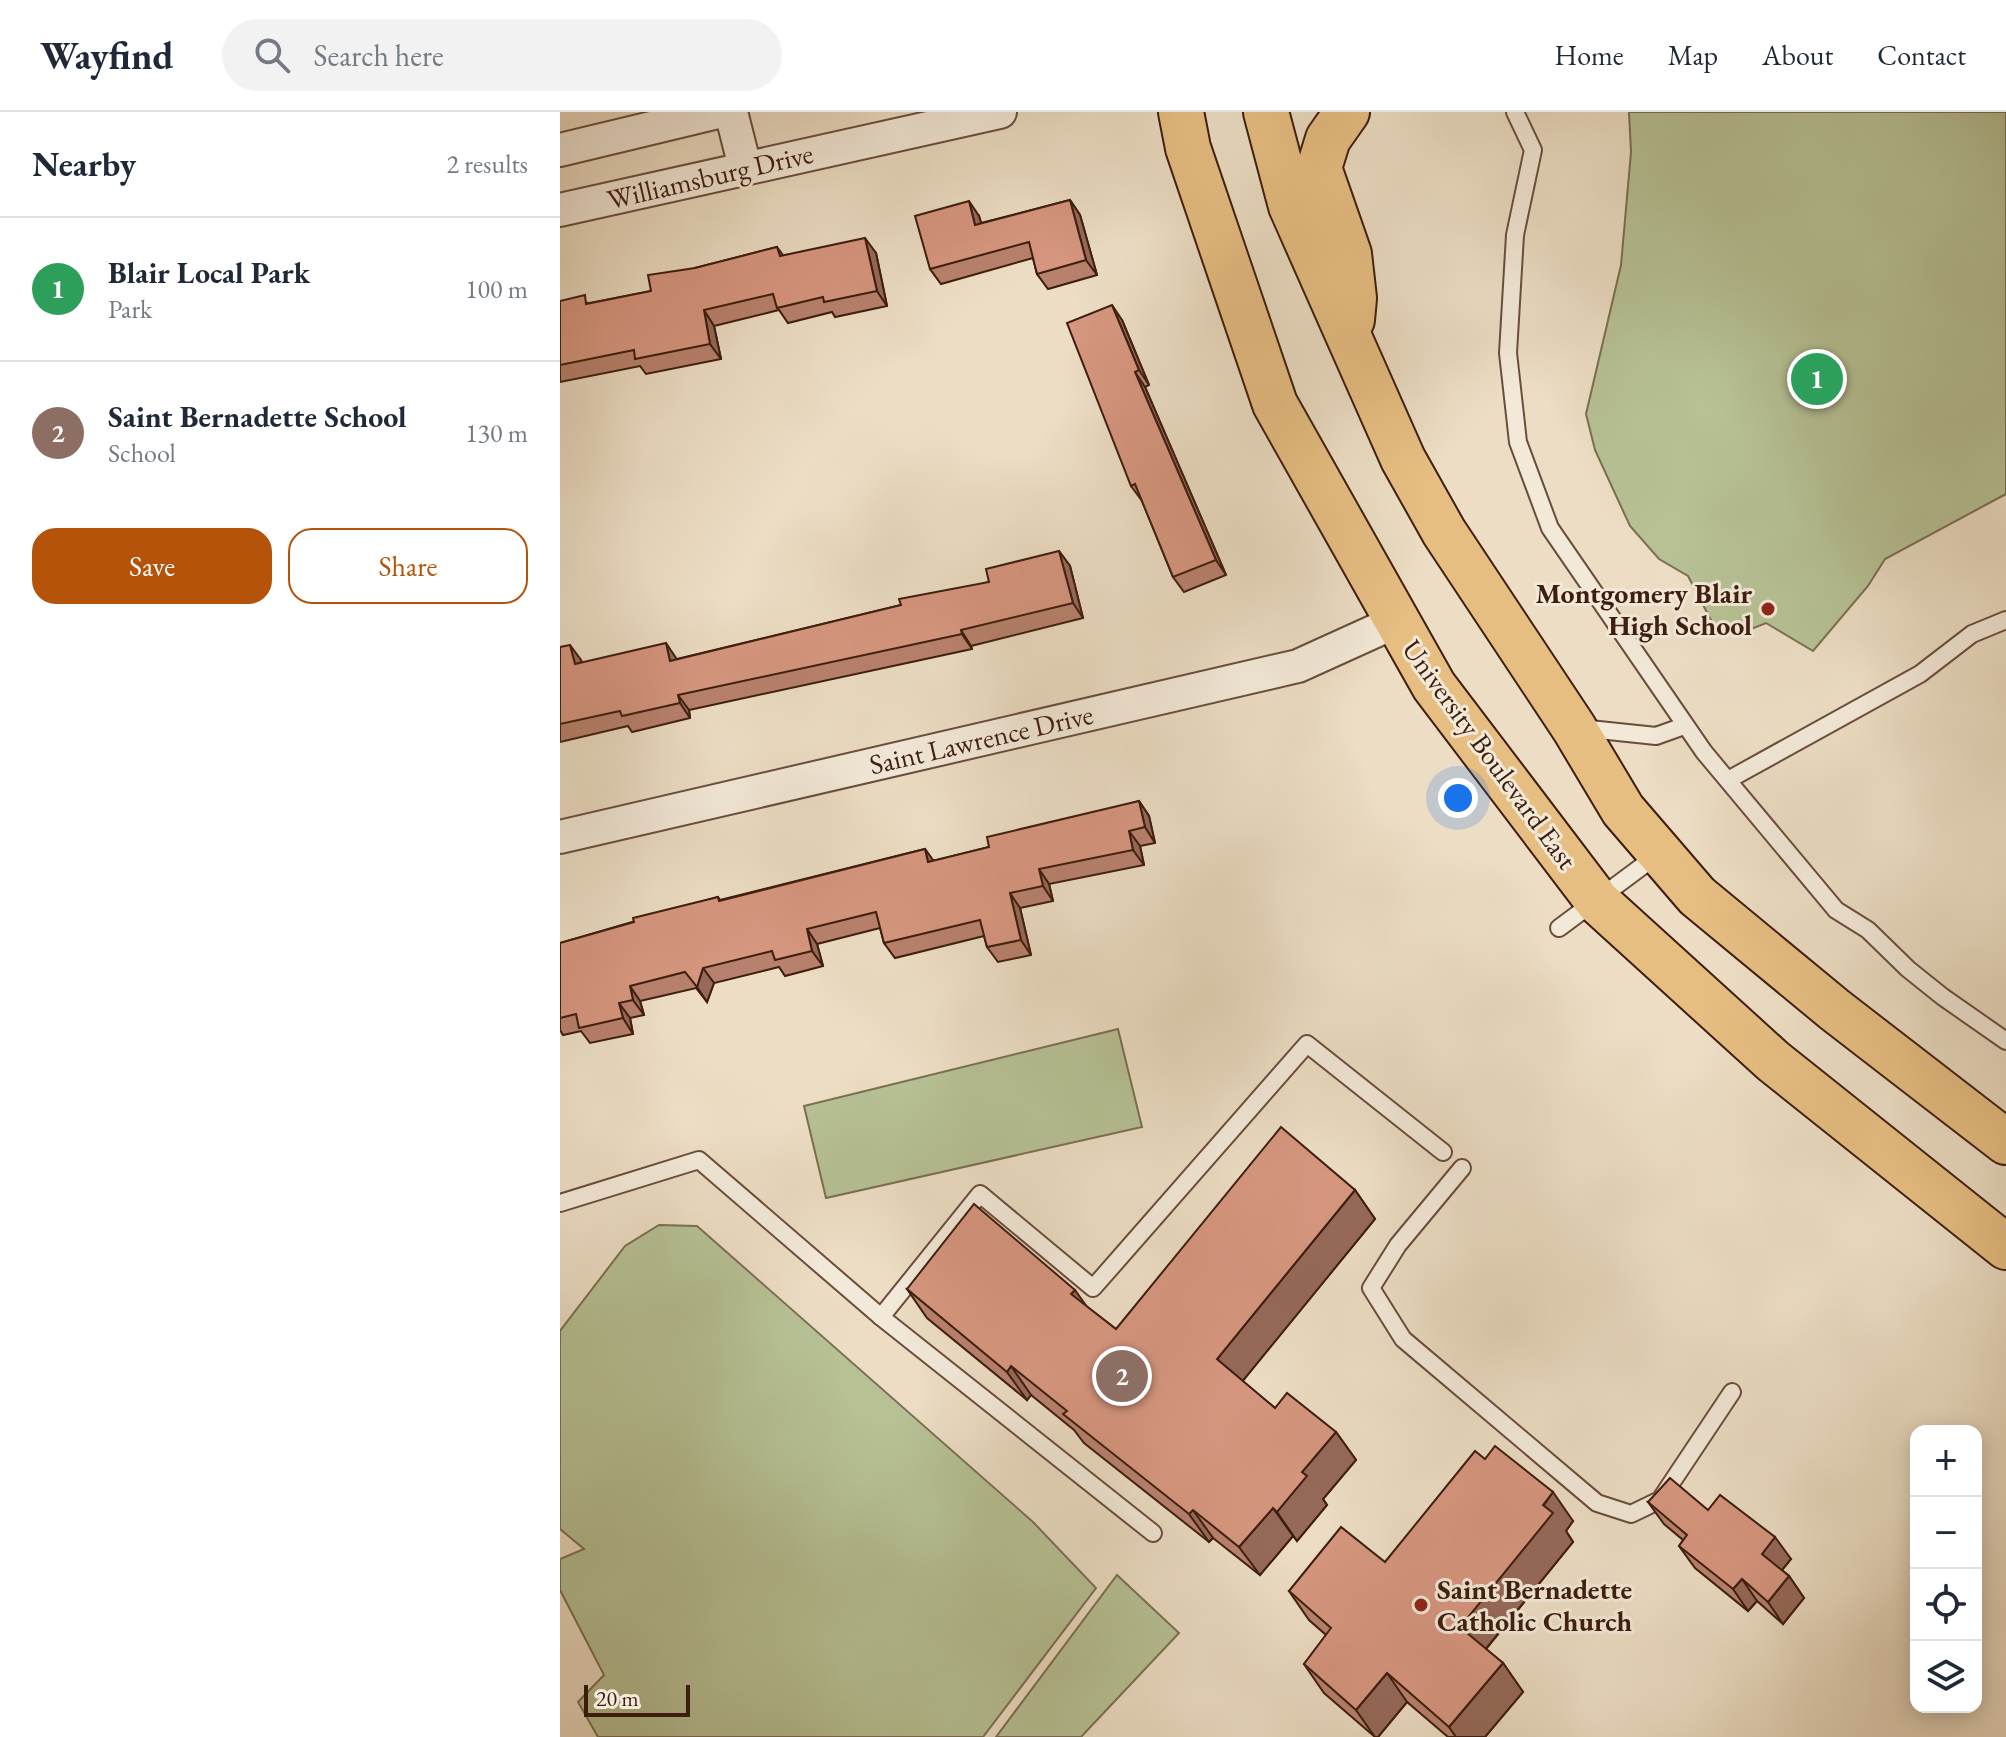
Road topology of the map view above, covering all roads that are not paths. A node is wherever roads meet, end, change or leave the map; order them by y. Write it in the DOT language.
graph roads {
  1 [pos="718,112"];
  2 [pos="731,112"];
  3 [pos="1000,112"];
  4 [pos="1181,112"];
  5 [pos="1266,112"];
  6 [pos="1347,112"];
  7 [pos="1515,112"];
  8 [pos="560,150"];
  9 [pos="745,167"];
  10 [pos="560,210"];
  11 [pos="1351,338"];
  12 [pos="2006,620"];
  13 [pos="1395,622"];
  14 [pos="1684,726"];
  15 [pos="1574,728"];
  16 [pos="1728,780"];
  17 [pos="560,837"];
  18 [pos="1660,853"];
  19 [pos="1598,902"];
  20 [pos="1559,928"];
  21 [pos="2006,1041"];
  22 [pos="2006,1142"];
  23 [pos="1443,1152"];
  24 [pos="1462,1168"];
  25 [pos="560,1203"];
  26 [pos="2006,1247"];
  27 [pos="881,1317"];
  28 [pos="1732,1392"];
  29 [pos="1153,1533"];
  1 -- 8 [label="street"];
  2 -- 9 [label="street"];
  3 -- 9 [label="street, Williamsburg Drive"];
  4 -- 13 [label="main road, University Boulevard East"];
  5 -- 11 [label="main road"];
  6 -- 11 [label="main road"];
  7 -- 14 [label="lane"];
  9 -- 10 [label="street, Williamsburg Drive"];
  11 -- 15 [label="main road"];
  12 -- 16 [label="lane"];
  13 -- 17 [label="street, Saint Lawrence Drive"];
  13 -- 19 [label="main road, University Boulevard East"];
  14 -- 15 [label="lane"];
  14 -- 16 [label="lane"];
  15 -- 18 [label="main road"];
  16 -- 21 [label="lane"];
  18 -- 19 [label="lane"];
  18 -- 22 [label="main road"];
  19 -- 20 [label="lane"];
  19 -- 26 [label="main road, University Boulevard East"];
  23 -- 27 [label="lane"];
  24 -- 28 [label="lane"];
  25 -- 27 [label="lane"];
  27 -- 29 [label="lane"];
}
